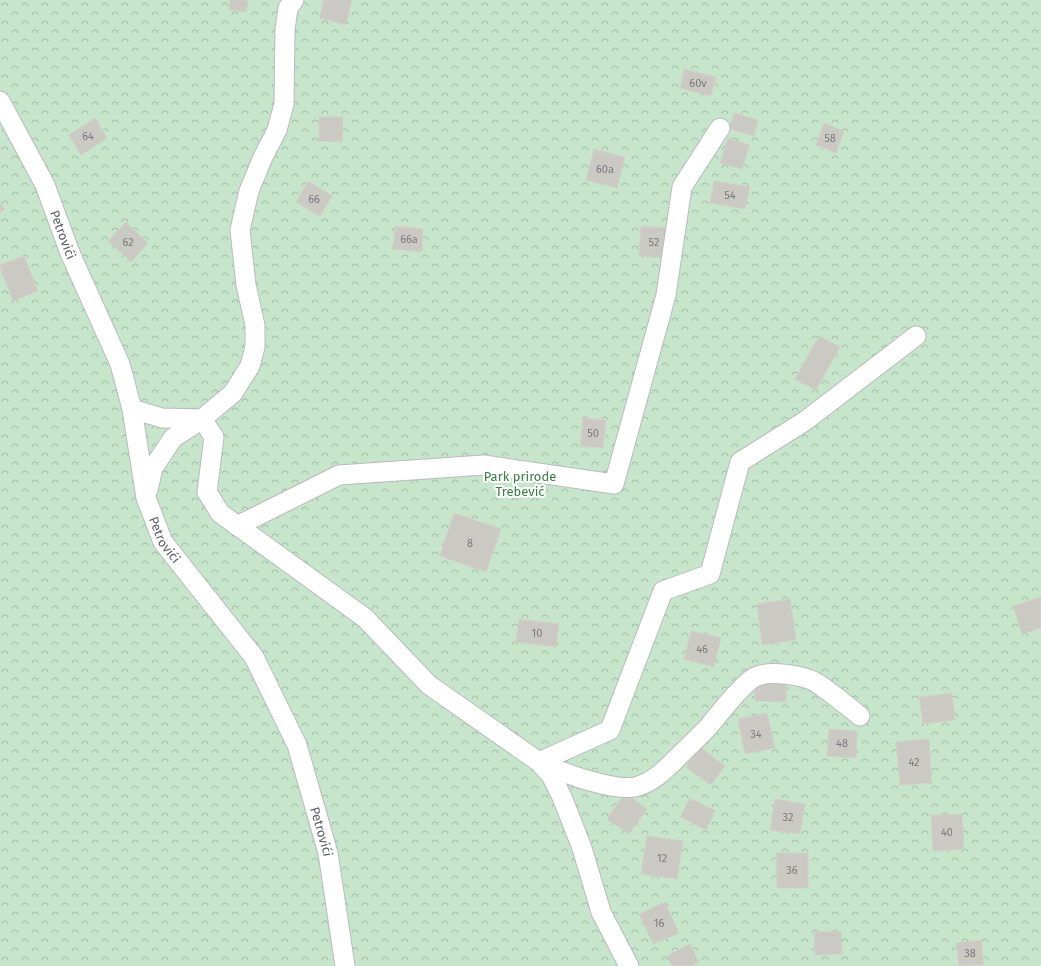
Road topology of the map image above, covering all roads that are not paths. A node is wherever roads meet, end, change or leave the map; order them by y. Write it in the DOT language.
graph roads {
  1 [pos="294,0"];
  2 [pos="0,101"];
  3 [pos="720,128"];
  4 [pos="916,336"];
  5 [pos="132,409"];
  6 [pos="202,419"];
  7 [pos="146,498"];
  8 [pos="237,526"];
  9 [pos="860,716"];
  10 [pos="539,762"];
  11 [pos="345,966"];
  12 [pos="629,966"];
  1 -- 6 [label="street"];
  2 -- 5 [label="street, Petrovići"];
  3 -- 8 [label="street"];
  4 -- 10 [label="street"];
  5 -- 6 [label="street"];
  5 -- 7 [label="street, Petrovići"];
  6 -- 7 [label="street"];
  6 -- 8 [label="street"];
  7 -- 11 [label="street, Petrovići"];
  8 -- 10 [label="street"];
  9 -- 10 [label="street"];
  10 -- 12 [label="street"];
}
